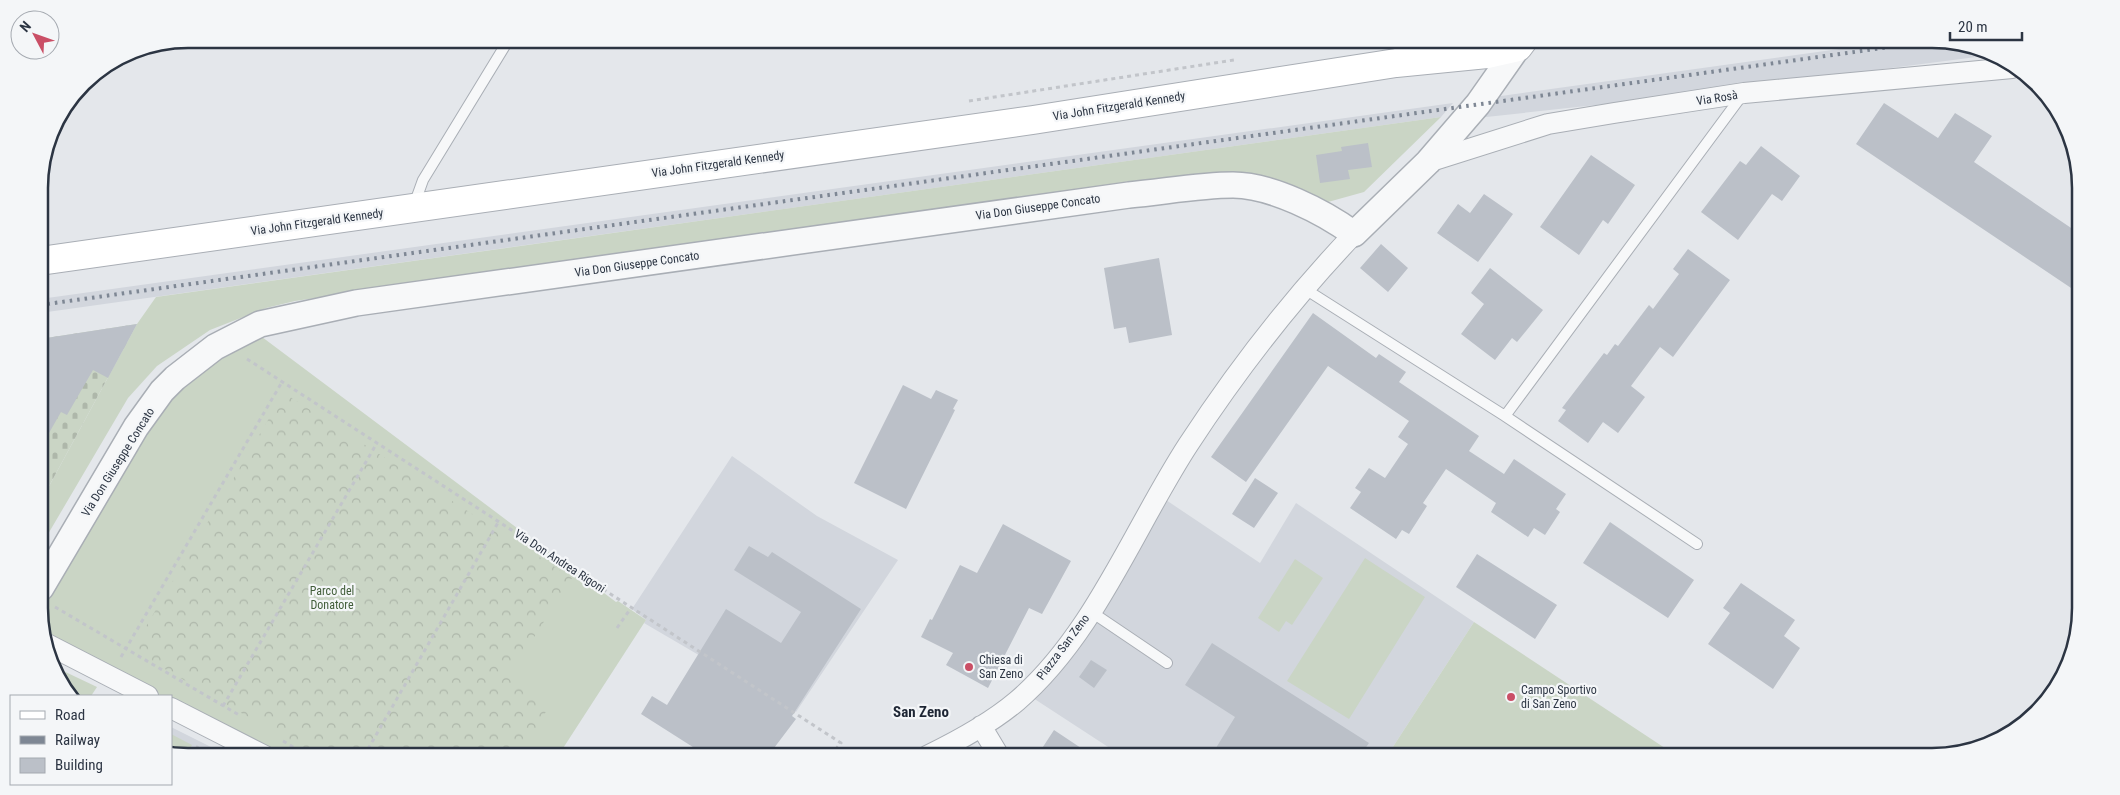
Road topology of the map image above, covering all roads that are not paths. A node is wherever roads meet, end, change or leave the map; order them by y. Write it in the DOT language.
graph roads {
  1 [pos="504,48"];
  2 [pos="1433,48"];
  3 [pos="1503,48"];
  4 [pos="1517,48"];
  5 [pos="1396,63"];
  6 [pos="2006,69"];
  7 [pos="1744,93"];
  8 [pos="1428,162"];
  9 [pos="413,209"];
  10 [pos="1354,234"];
  11 [pos="48,260"];
  12 [pos="1305,289"];
  13 [pos="1505,416"];
  14 [pos="1697,544"];
  15 [pos="48,591"];
  16 [pos="1090,611"];
  17 [pos="53,647"];
  18 [pos="1167,663"];
  19 [pos="146,695"];
  20 [pos="172,709"];
  21 [pos="982,726"];
  22 [pos="249,748"];
  23 [pos="942,748"];
  24 [pos="995,748"];
  1 -- 9 [label="lane"];
  2 -- 5 [label="main road, Via John Fitzgerald Kennedy"];
  3 -- 5 [label="main road, Via John Fitzgerald Kennedy"];
  4 -- 8 [label="street"];
  5 -- 9 [label="main road, Via John Fitzgerald Kennedy"];
  6 -- 7 [label="street, Via Rosà"];
  7 -- 8 [label="street, Via Rosà"];
  7 -- 13 [label="lane"];
  8 -- 10 [label="street"];
  9 -- 11 [label="main road, Via John Fitzgerald Kennedy"];
  10 -- 12 [label="street"];
  10 -- 15 [label="street, Via Don Giuseppe Concato"];
  12 -- 13 [label="lane"];
  12 -- 16 [label="street, Piazza San Zeno"];
  13 -- 14 [label="lane"];
  16 -- 18 [label="lane"];
  16 -- 21 [label="street, Piazza San Zeno"];
  17 -- 19 [label="street"];
  20 -- 22 [label="street"];
  21 -- 23 [label="street, Piazza San Zeno"];
  21 -- 24 [label="street"];
}
